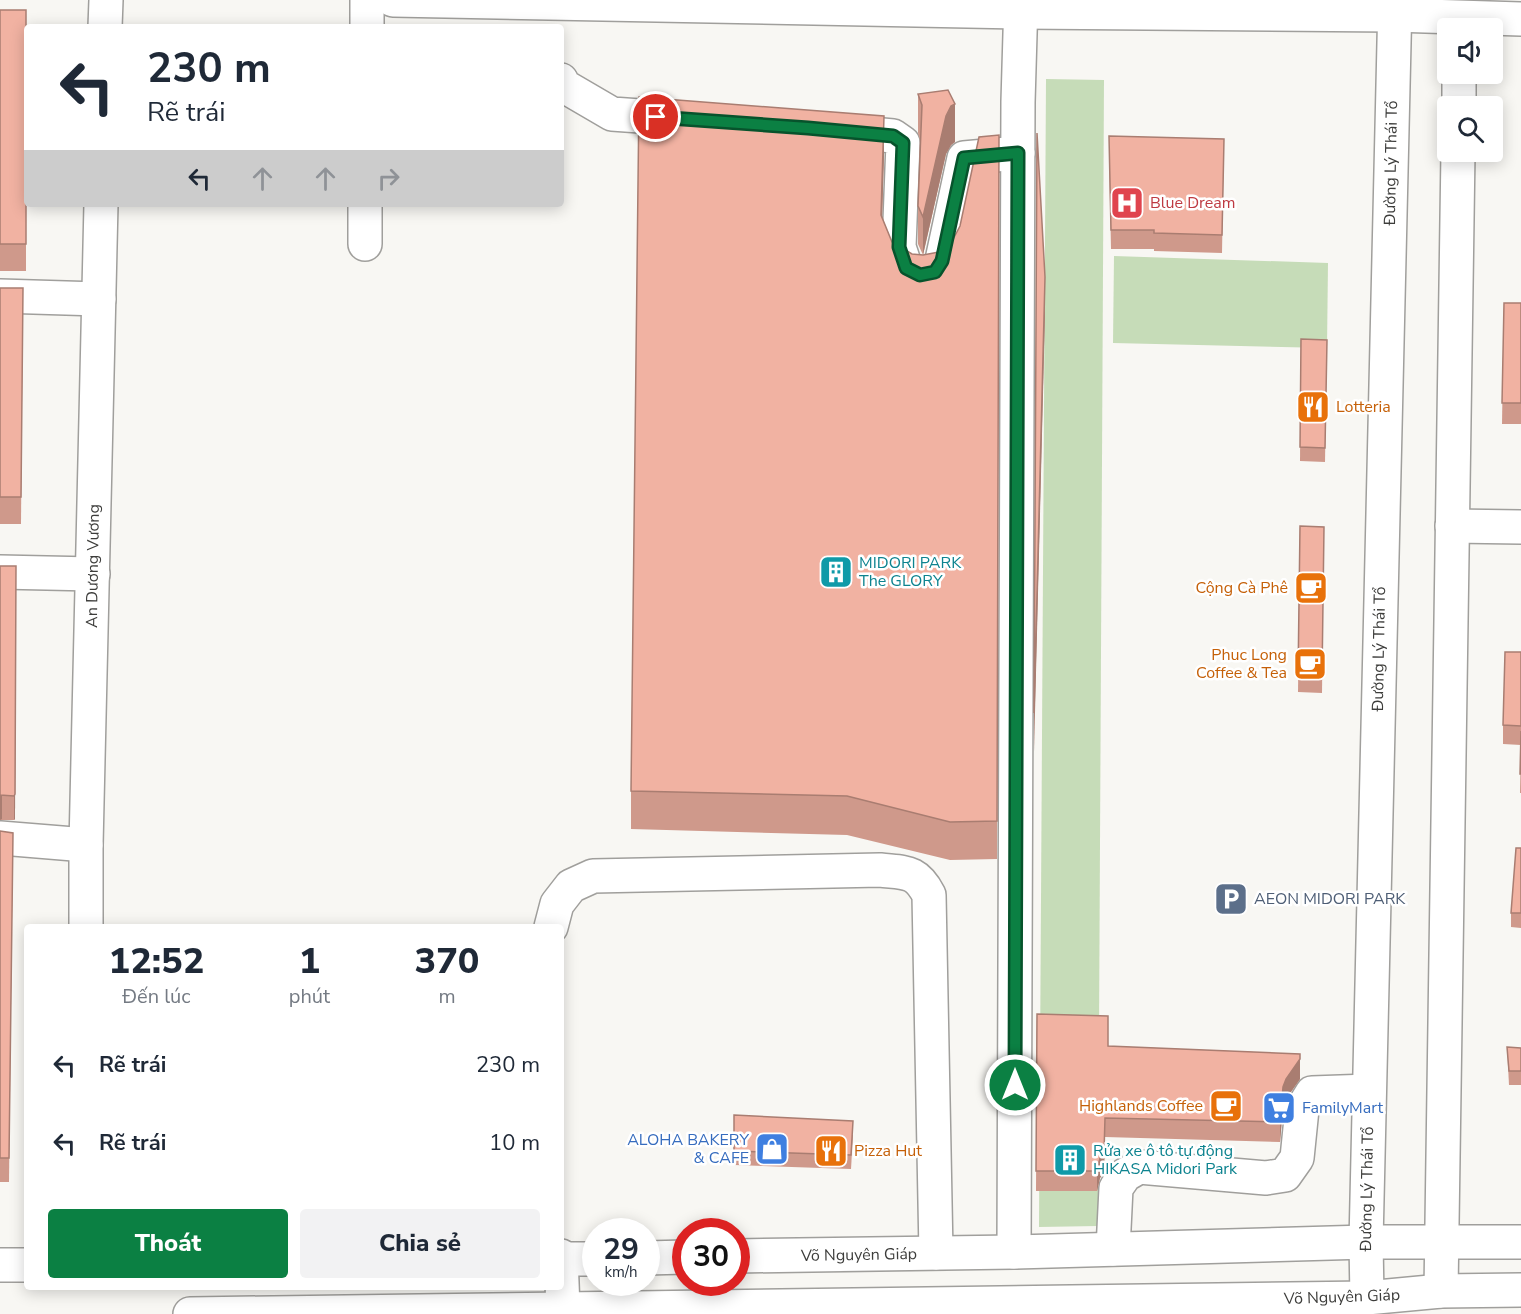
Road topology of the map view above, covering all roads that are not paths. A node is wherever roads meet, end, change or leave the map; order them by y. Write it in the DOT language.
graph roads {
  1 [pos="106,0"];
  2 [pos="367,0"];
  3 [pos="393,0"];
  4 [pos="1021,6"];
  5 [pos="1394,7"];
  6 [pos="549,15"];
  7 [pos="1460,15"];
  8 [pos="1521,19"];
  9 [pos="105,24"];
  10 [pos="367,24"];
  11 [pos="564,86"];
  12 [pos="716,121"];
  13 [pos="808,128"];
  14 [pos="1018,153"];
  15 [pos="1458,162"];
  16 [pos="101,207"];
  17 [pos="365,207"];
  18 [pos="365,244"];
  19 [pos="0,296"];
  20 [pos="99,299"];
  21 [pos="1452,526"];
  22 [pos="1521,527"];
  23 [pos="0,572"];
  24 [pos="93,574"];
  25 [pos="0,838"];
  26 [pos="86,845"];
  27 [pos="86,924"];
  28 [pos="552,924"];
  29 [pos="1369,1091"];
  30 [pos="1366,1242"];
  31 [pos="1521,1242"];
  32 [pos="1441,1244"];
  33 [pos="1113,1250"];
  34 [pos="1014,1252"];
  35 [pos="936,1253"];
  36 [pos="750,1256"];
  37 [pos="564,1258"];
  38 [pos="582,1258"];
  39 [pos="0,1265"];
  40 [pos="24,1265"];
  41 [pos="562,1290"];
  42 [pos="1521,1290"];
  43 [pos="1441,1291"];
  44 [pos="1367,1298"];
  45 [pos="562,1309"];
  46 [pos="190,1314"];
  1 -- 9 [label="street"];
  2 -- 10 [label="street"];
  3 -- 6 [label="street"];
  4 -- 5 [label="street"];
  4 -- 6 [label="street"];
  4 -- 14 [label="street"];
  5 -- 7 [label="street"];
  5 -- 29 [label="street, Đường Lý Thái Tổ"];
  7 -- 8 [label="street"];
  11 -- 12 [label="street"];
  13 -- 14 [label="street"];
  14 -- 34 [label="street"];
  15 -- 21 [label="street"];
  16 -- 20 [label="street, An Dương Vương"];
  17 -- 18 [label="street"];
  19 -- 20 [label="street"];
  20 -- 24 [label="street, An Dương Vương"];
  21 -- 22 [label="street"];
  21 -- 32 [label="street"];
  23 -- 24 [label="street"];
  24 -- 26 [label="street, An Dương Vương"];
  25 -- 26 [label="street"];
  26 -- 27 [label="street, An Dương Vương"];
  28 -- 35 [label="street"];
  29 -- 30 [label="street, Đường Lý Thái Tổ"];
  29 -- 33 [label="street"];
  30 -- 32 [label="street, Võ Nguyên Giáp"];
  30 -- 33 [label="street, Võ Nguyên Giáp"];
  30 -- 44 [label="street, Đường Lý Thái Tổ"];
  31 -- 32 [label="street, Võ Nguyên Giáp"];
  32 -- 43 [label="street"];
  33 -- 34 [label="street, Võ Nguyên Giáp"];
  34 -- 35 [label="street, Võ Nguyên Giáp"];
  35 -- 36 [label="street, Võ Nguyên Giáp"];
  37 -- 38 [label="street"];
  39 -- 40 [label="street"];
  41 -- 45 [label="street"];
  42 -- 43 [label="street, Võ Nguyên Giáp"];
  43 -- 44 [label="street, Võ Nguyên Giáp"];
  44 -- 45 [label="street, Võ Nguyên Giáp"];
  45 -- 46 [label="street, Võ Nguyên Giáp"];
}
